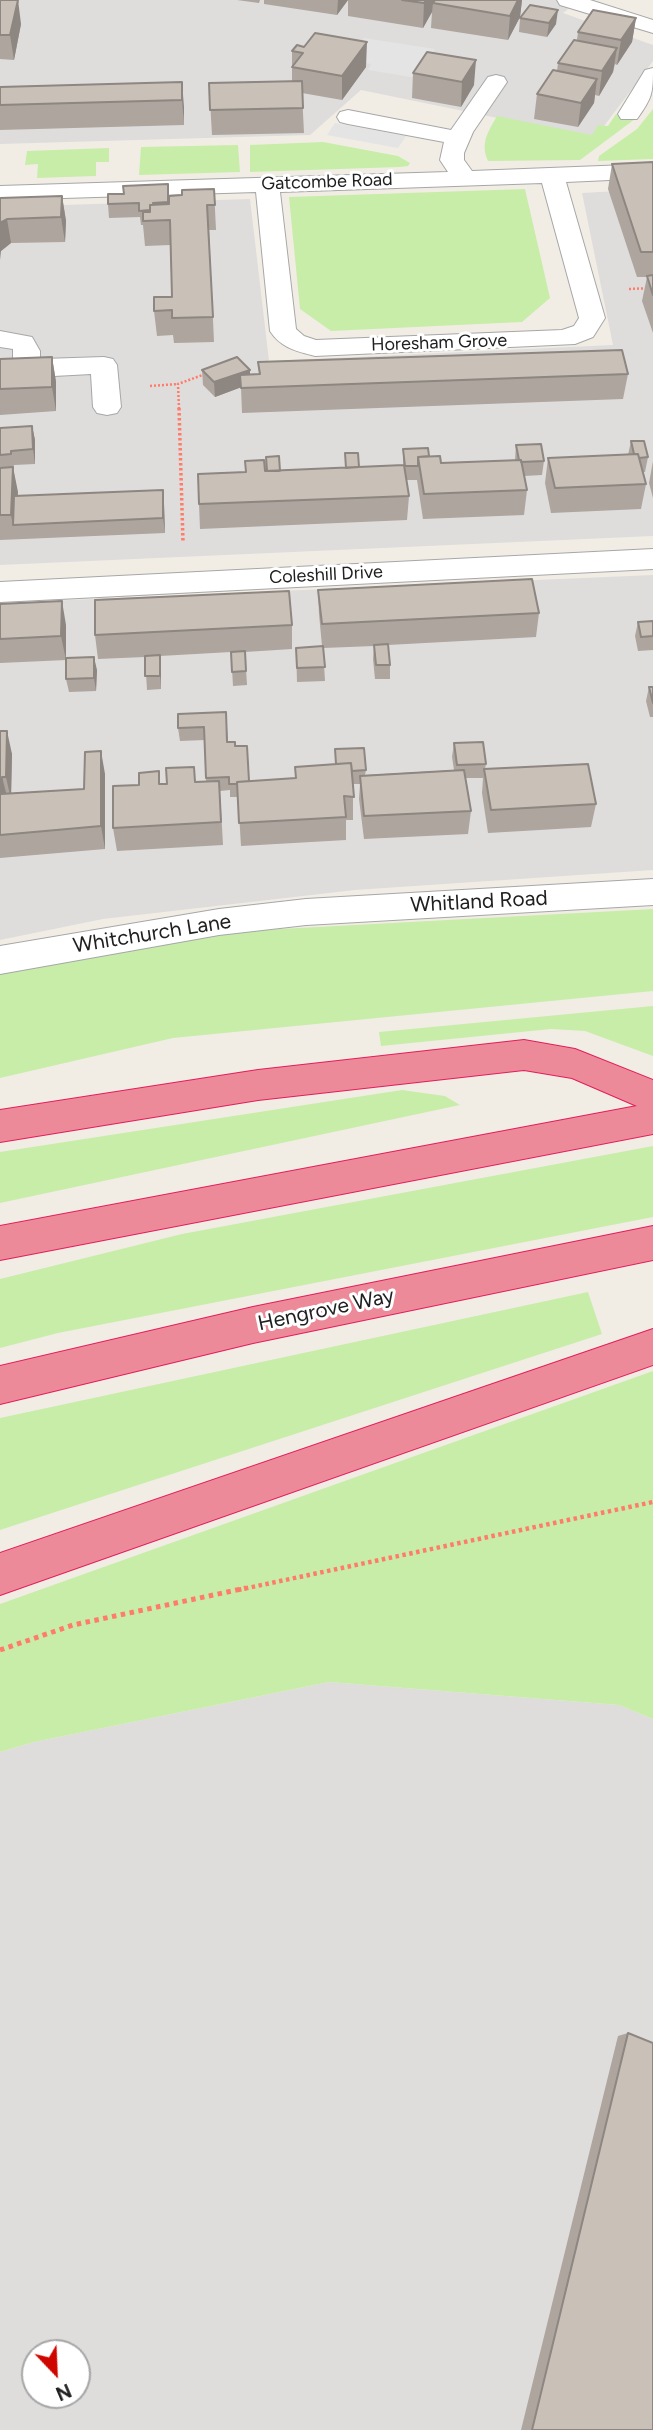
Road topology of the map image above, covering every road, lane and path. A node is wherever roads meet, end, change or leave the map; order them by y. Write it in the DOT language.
graph roads {
  1 [pos="568,0"];
  2 [pos="610,5"];
  3 [pos="653,27"];
  4 [pos="653,75"];
  5 [pos="496,82"];
  6 [pos="392,102"];
  7 [pos="629,114"];
  8 [pos="348,117"];
  9 [pos="378,123"];
  10 [pos="458,138"];
  11 [pos="653,171"];
  12 [pos="552,176"];
  13 [pos="465,179"];
  14 [pos="267,184"];
  15 [pos="0,193"];
  16 [pos="0,339"];
  17 [pos="215,371"];
  18 [pos="107,407"];
  19 [pos="653,559"];
  20 [pos="184,583"];
  21 [pos="0,592"];
  22 [pos="653,892"];
  23 [pos="306,912"];
  24 [pos="0,960"];
  25 [pos="653,1096"];
  26 [pos="653,1118"];
  27 [pos="0,1126"];
  28 [pos="0,1243"];
  29 [pos="653,1243"];
  30 [pos="653,1347"];
  31 [pos="0,1385"];
  32 [pos="653,1502"];
  33 [pos="0,1574"];
  34 [pos="0,1650"];
  1 -- 2 [label="street"];
  2 -- 3 [label="street"];
  4 -- 7 [label="street"];
  5 -- 10 [label="street"];
  6 -- 9 [label="street"];
  8 -- 9 [label="street"];
  9 -- 10 [label="street"];
  10 -- 13 [label="street"];
  11 -- 12 [label="street, Gatcombe Road"];
  12 -- 13 [label="street, Gatcombe Road"];
  12 -- 14 [label="street, Horesham Grove"];
  13 -- 14 [label="street, Gatcombe Road"];
  14 -- 15 [label="street, Gatcombe Road"];
  16 -- 18 [label="street"];
  17 -- 20 [label="path"];
  19 -- 20 [label="street, Coleshill Drive"];
  20 -- 21 [label="street, Coleshill Drive"];
  22 -- 23 [label="street, Whitland Road"];
  23 -- 24 [label="street, Whitchurch Lane"];
  25 -- 27 [label="highway"];
  26 -- 28 [label="highway"];
  29 -- 31 [label="highway, Hengrove Way"];
  30 -- 33 [label="highway"];
  32 -- 34 [label="path"];
}
